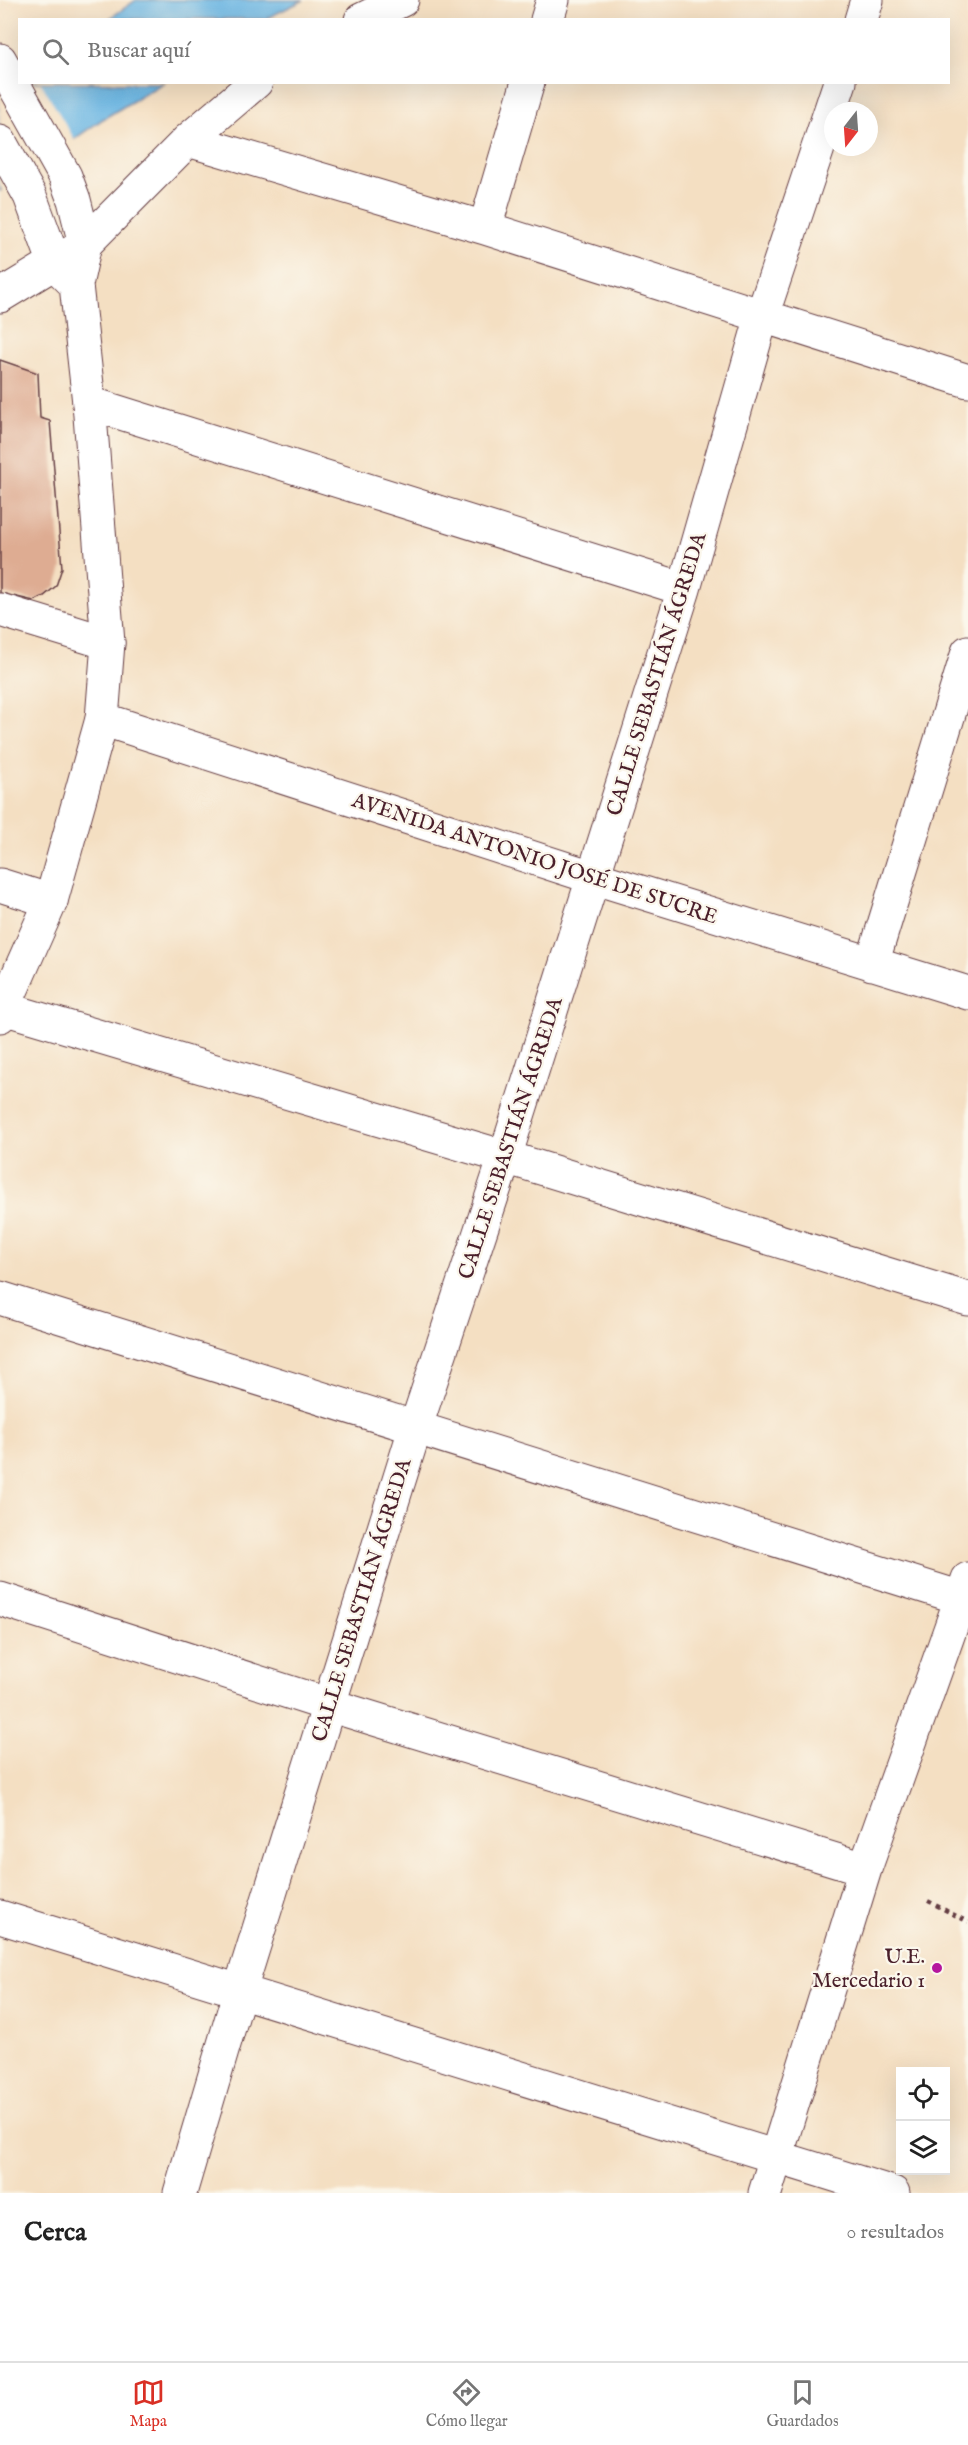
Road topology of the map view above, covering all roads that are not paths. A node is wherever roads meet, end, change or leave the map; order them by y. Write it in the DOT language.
graph roads {
  1 [pos="402,0"];
  2 [pos="553,0"];
  3 [pos="867,0"];
  4 [pos="365,18"];
  5 [pos="548,18"];
  6 [pos="862,18"];
  7 [pos="0,60"];
  8 [pos="254,84"];
  9 [pos="527,84"];
  10 [pos="839,84"];
  11 [pos="188,140"];
  12 [pos="0,142"];
  13 [pos="485,228"];
  14 [pos="85,243"];
  15 [pos="65,275"];
  16 [pos="0,297"];
  17 [pos="762,316"];
  18 [pos="968,381"];
  19 [pos="89,403"];
  20 [pos="684,589"];
  21 [pos="0,610"];
  22 [pos="108,643"];
  23 [pos="968,652"];
  24 [pos="102,719"];
  25 [pos="592,877"];
  26 [pos="0,885"];
  27 [pos="51,901"];
  28 [pos="872,964"];
  29 [pos="968,993"];
  30 [pos="1,1012"];
  31 [pos="505,1157"];
  32 [pos="0,1298"];
  33 [pos="968,1299"];
  34 [pos="415,1429"];
  35 [pos="966,1593"];
  36 [pos="0,1599"];
  37 [pos="328,1705"];
  38 [pos="865,1869"];
  39 [pos="0,1917"];
  40 [pos="240,1990"];
  41 [pos="776,2157"];
  42 [pos="180,2193"];
  43 [pos="765,2193"];
  44 [pos="893,2193"];
  1 -- 4 [label="street"];
  2 -- 5 [label="street"];
  3 -- 6 [label="street"];
  7 -- 14 [label="street"];
  8 -- 11 [label="street"];
  9 -- 13 [label="street"];
  10 -- 17 [label="street, CALLE SEBASTIÁN ÁGREDA"];
  11 -- 13 [label="street"];
  11 -- 14 [label="street"];
  12 -- 15 [label="street"];
  13 -- 17 [label="street"];
  14 -- 15 [label="street"];
  15 -- 16 [label="street"];
  15 -- 19 [label="street"];
  17 -- 18 [label="street"];
  17 -- 20 [label="street, CALLE SEBASTIÁN ÁGREDA"];
  19 -- 20 [label="street"];
  19 -- 22 [label="street"];
  20 -- 25 [label="street, CALLE SEBASTIÁN ÁGREDA"];
  21 -- 22 [label="street"];
  22 -- 24 [label="street"];
  23 -- 28 [label="street"];
  24 -- 25 [label="street, AVENIDA ANTONIO JOSÉ DE SUCRE"];
  24 -- 27 [label="street"];
  25 -- 28 [label="street, AVENIDA ANTONIO JOSÉ DE SUCRE"];
  25 -- 31 [label="street, CALLE SEBASTIÁN ÁGREDA"];
  26 -- 27 [label="street"];
  27 -- 30 [label="street"];
  28 -- 29 [label="street, AVENIDA ANTONIO JOSÉ DE SUCRE"];
  30 -- 31 [label="street"];
  31 -- 33 [label="street"];
  31 -- 34 [label="street, CALLE SEBASTIÁN ÁGREDA"];
  32 -- 34 [label="street"];
  34 -- 35 [label="street"];
  34 -- 37 [label="street, CALLE SEBASTIÁN ÁGREDA"];
  35 -- 38 [label="street"];
  36 -- 37 [label="street"];
  37 -- 38 [label="street"];
  37 -- 40 [label="street, CALLE SEBASTIÁN ÁGREDA"];
  38 -- 41 [label="street"];
  39 -- 40 [label="street"];
  40 -- 41 [label="street"];
  40 -- 42 [label="street, CALLE SEBASTIÁN ÁGREDA"];
  41 -- 43 [label="street"];
  41 -- 44 [label="street"];
}
